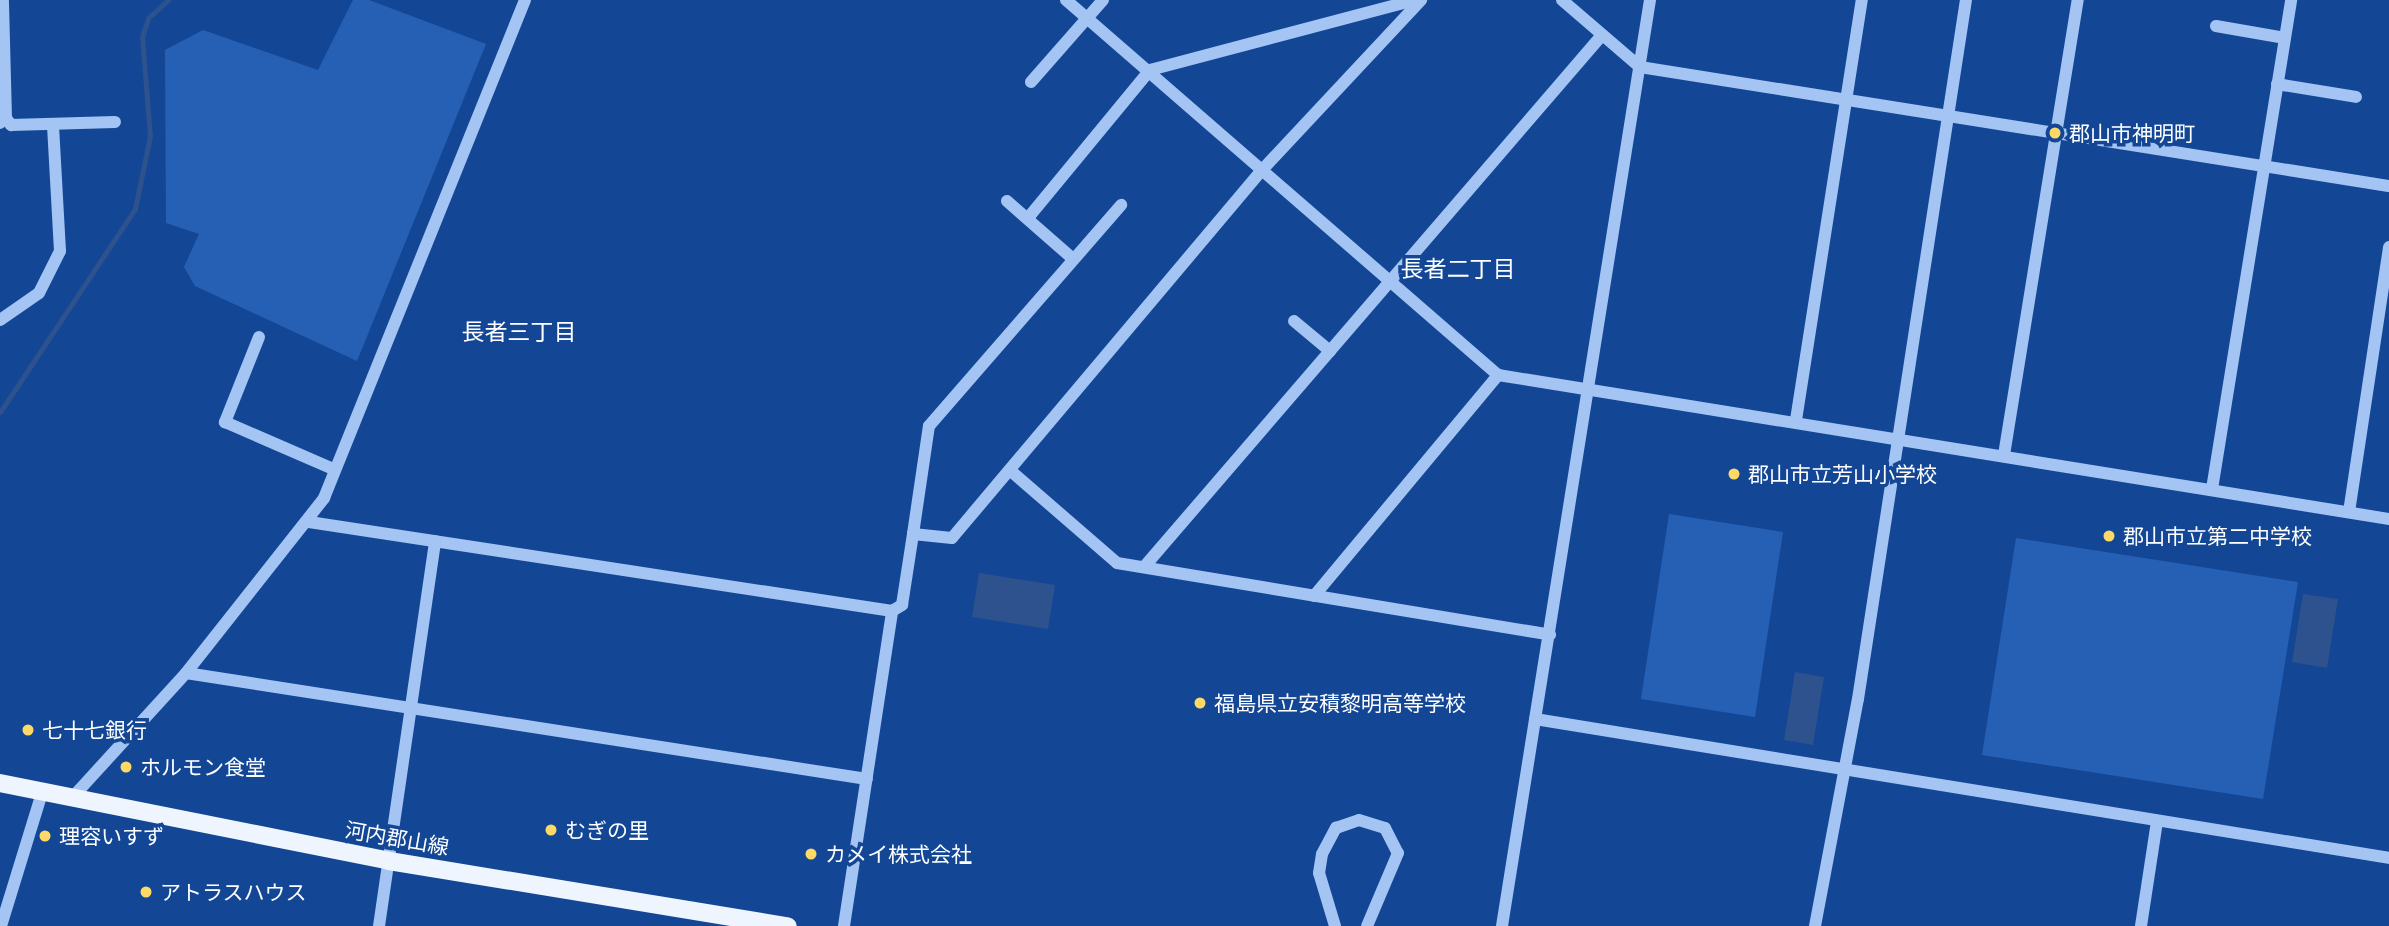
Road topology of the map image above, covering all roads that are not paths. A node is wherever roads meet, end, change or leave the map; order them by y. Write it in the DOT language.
graph roads {
  1 [pos="3,0"];
  2 [pos="525,0"];
  3 [pos="1066,0"];
  4 [pos="1103,0"];
  5 [pos="1415,0"];
  6 [pos="1421,0"];
  7 [pos="1562,0"];
  8 [pos="1650,0"];
  9 [pos="1863,0"];
  10 [pos="1966,0"];
  11 [pos="2078,0"];
  12 [pos="2291,0"];
  13 [pos="1088,19"];
  14 [pos="2216,26"];
  15 [pos="1602,35"];
  16 [pos="2285,38"];
  17 [pos="2,56"];
  18 [pos="1640,67"];
  19 [pos="1150,70"];
  20 [pos="1031,82"];
  21 [pos="2277,84"];
  22 [pos="2356,97"];
  23 [pos="1847,100"];
  24 [pos="1949,116"];
  25 [pos="3,121"];
  26 [pos="115,122"];
  27 [pos="53,124"];
  28 [pos="2057,132"];
  29 [pos="2264,165"];
  30 [pos="1262,170"];
  31 [pos="2389,186"];
  32 [pos="1007,201"];
  33 [pos="1121,205"];
  34 [pos="1028,219"];
  35 [pos="2389,247"];
  36 [pos="1073,259"];
  37 [pos="1390,281"];
  38 [pos="0,320"];
  39 [pos="1294,321"];
  40 [pos="259,337"];
  41 [pos="1329,351"];
  42 [pos="1498,374"];
  43 [pos="1590,388"];
  44 [pos="1796,421"];
  45 [pos="1896,436"];
  46 [pos="2004,455"];
  47 [pos="332,469"];
  48 [pos="1012,472"];
  49 [pos="2212,489"];
  50 [pos="2349,512"];
  51 [pos="2389,519"];
  52 [pos="309,522"];
  53 [pos="913,534"];
  54 [pos="435,541"];
  55 [pos="1144,567"];
  56 [pos="1314,596"];
  57 [pos="892,611"];
  58 [pos="1550,635"];
  59 [pos="186,673"];
  60 [pos="411,711"];
  61 [pos="1535,719"];
  62 [pos="1842,770"];
  63 [pos="867,779"];
  64 [pos="0,783"];
  65 [pos="41,793"];
  66 [pos="71,799"];
  67 [pos="2157,822"];
  68 [pos="2389,858"];
  69 [pos="389,861"];
  70 [pos="1,926"];
  71 [pos="379,926"];
  72 [pos="788,926"];
  73 [pos="844,926"];
  74 [pos="1335,926"];
  75 [pos="1367,926"];
  76 [pos="1502,926"];
  77 [pos="1815,926"];
  78 [pos="2141,926"];
  1 -- 17 [label="street"];
  2 -- 47 [label="street"];
  3 -- 13 [label="street"];
  4 -- 13 [label="street"];
  5 -- 19 [label="street"];
  6 -- 30 [label="street"];
  7 -- 15 [label="street"];
  8 -- 18 [label="street"];
  9 -- 23 [label="street"];
  10 -- 24 [label="street"];
  11 -- 28 [label="street"];
  12 -- 16 [label="street"];
  13 -- 19 [label="street"];
  13 -- 20 [label="street"];
  14 -- 16 [label="street"];
  15 -- 18 [label="street"];
  15 -- 37 [label="street"];
  16 -- 21 [label="street"];
  17 -- 25 [label="street"];
  18 -- 23 [label="street"];
  18 -- 43 [label="street"];
  19 -- 30 [label="street"];
  19 -- 34 [label="street"];
  21 -- 22 [label="street"];
  21 -- 29 [label="street"];
  23 -- 24 [label="street"];
  23 -- 44 [label="street"];
  24 -- 28 [label="street"];
  24 -- 45 [label="street"];
  25 -- 27 [label="street"];
  26 -- 27 [label="street"];
  27 -- 38 [label="street"];
  28 -- 29 [label="street"];
  28 -- 46 [label="street"];
  29 -- 31 [label="street"];
  29 -- 49 [label="street"];
  30 -- 37 [label="street"];
  30 -- 48 [label="street"];
  32 -- 34 [label="street"];
  33 -- 36 [label="street"];
  34 -- 36 [label="street"];
  35 -- 50 [label="street"];
  36 -- 53 [label="street"];
  37 -- 41 [label="street"];
  37 -- 42 [label="street"];
  39 -- 41 [label="street"];
  40 -- 47 [label="street"];
  41 -- 55 [label="street"];
  42 -- 43 [label="street"];
  42 -- 56 [label="street"];
  43 -- 44 [label="street"];
  43 -- 58 [label="street"];
  44 -- 45 [label="street"];
  45 -- 46 [label="street"];
  45 -- 62 [label="street"];
  46 -- 49 [label="street"];
  47 -- 52 [label="street"];
  48 -- 53 [label="street"];
  48 -- 55 [label="street"];
  49 -- 50 [label="street"];
  50 -- 51 [label="street"];
  52 -- 54 [label="street"];
  52 -- 59 [label="street"];
  53 -- 57 [label="street"];
  54 -- 57 [label="street"];
  54 -- 60 [label="street"];
  55 -- 56 [label="street"];
  56 -- 58 [label="street"];
  57 -- 63 [label="street"];
  58 -- 61 [label="street"];
  59 -- 60 [label="street"];
  59 -- 66 [label="street"];
  60 -- 63 [label="street"];
  60 -- 69 [label="street"];
  61 -- 62 [label="street"];
  61 -- 76 [label="street"];
  62 -- 67 [label="street"];
  62 -- 77 [label="street"];
  63 -- 73 [label="street"];
  64 -- 65 [label="main road, 河内郡山線"];
  65 -- 66 [label="main road, 河内郡山線"];
  65 -- 70 [label="street"];
  66 -- 69 [label="main road, 河内郡山線"];
  67 -- 68 [label="street"];
  67 -- 78 [label="street"];
  69 -- 71 [label="street"];
  69 -- 72 [label="main road, 河内郡山線"];
  74 -- 75 [label="street"];
}
